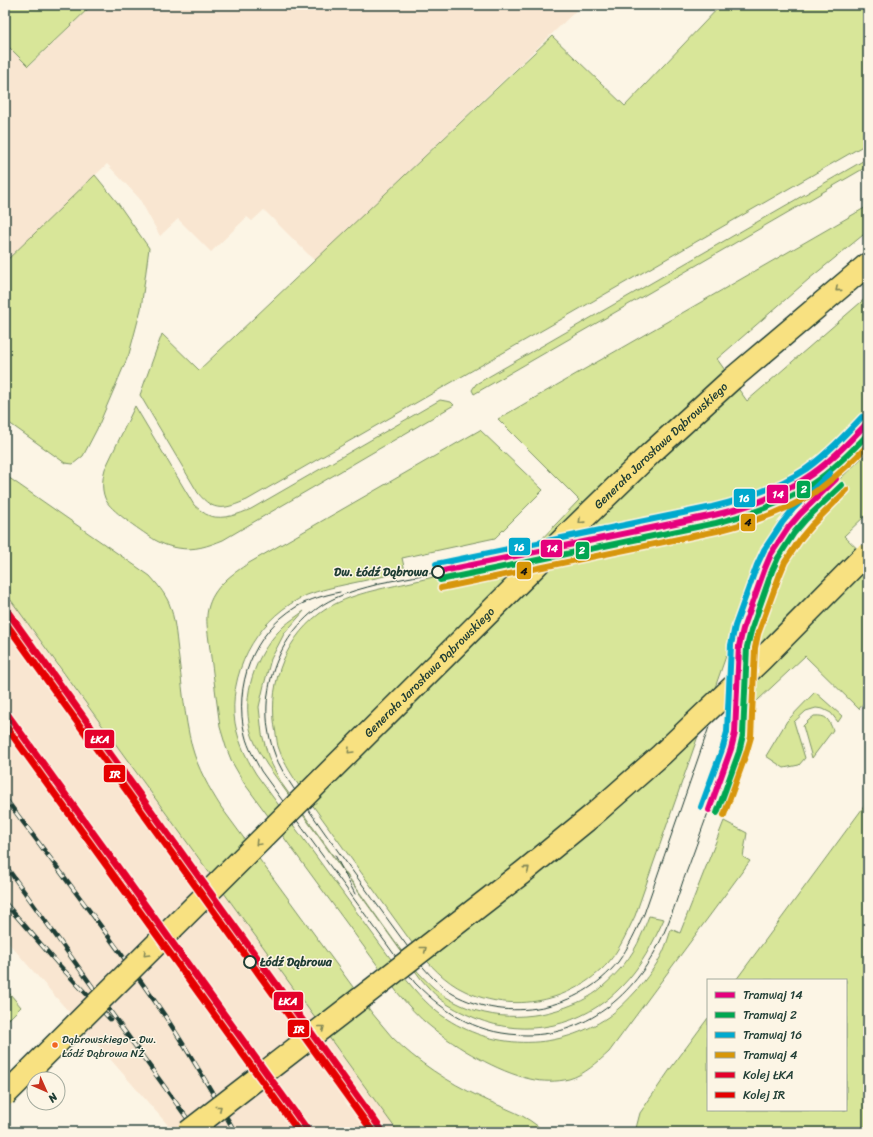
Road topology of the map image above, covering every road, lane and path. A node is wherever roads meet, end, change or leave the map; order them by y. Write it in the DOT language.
graph roads {
  1 [pos="868,264"];
  2 [pos="866,554"];
  3 [pos="5,1095"];
  4 [pos="188,1132"];
  1 -- 3 [label="main road, Generała Jarosława Dąbrowskiego, one-way, bridge"];
  4 -- 2 [label="main road, one-way, bridge"];
}
